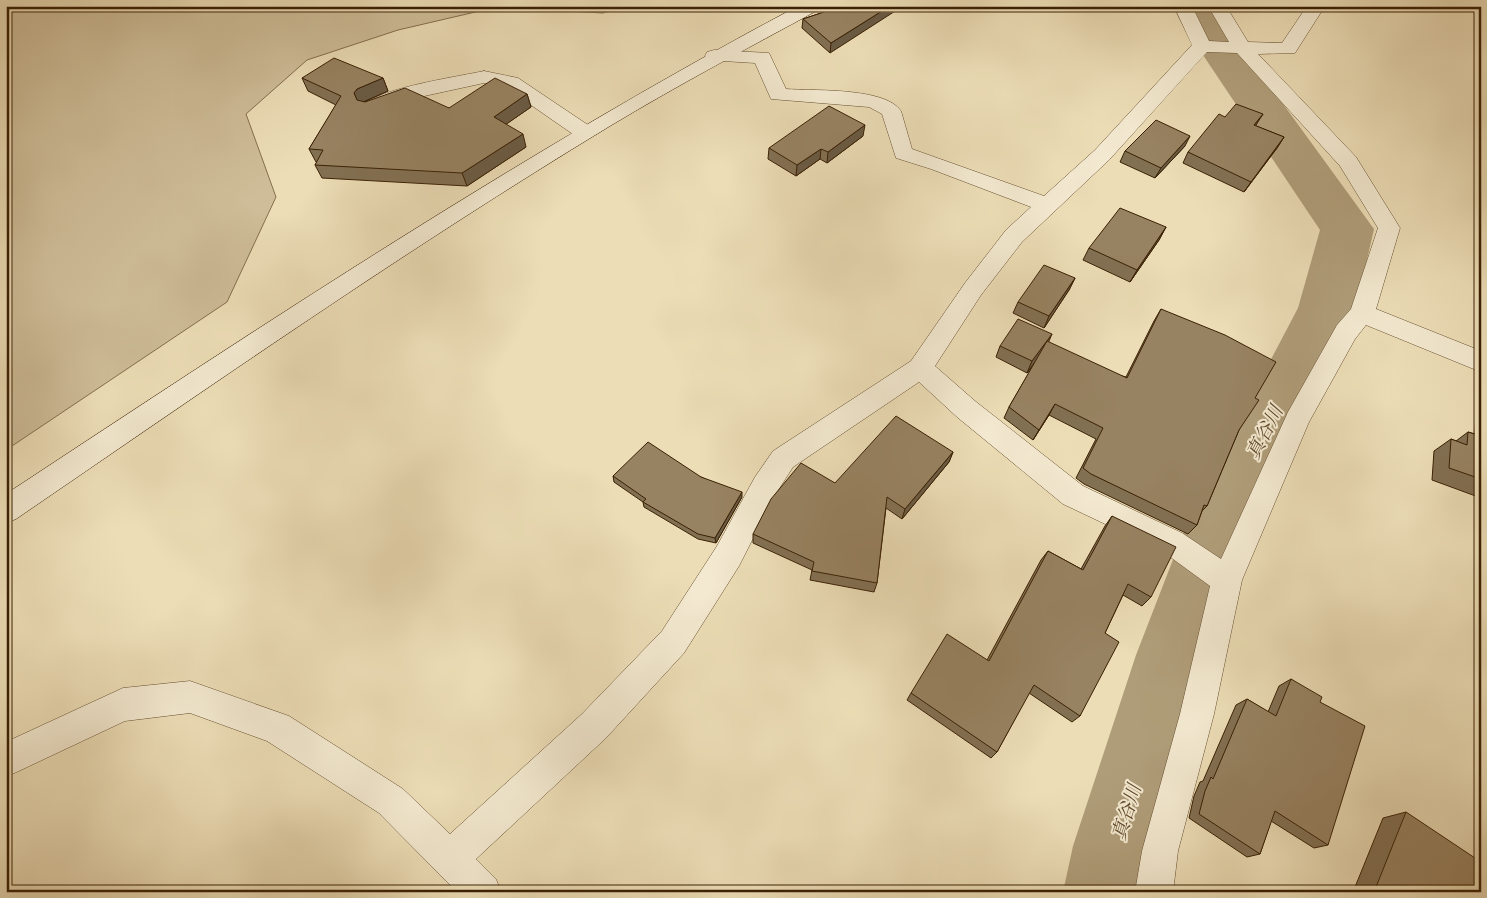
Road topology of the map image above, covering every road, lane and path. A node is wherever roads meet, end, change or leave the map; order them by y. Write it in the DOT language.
graph roads {
  1 [pos="812,6"];
  2 [pos="1183,6"];
  3 [pos="1216,6"];
  4 [pos="1316,6"];
  5 [pos="1202,46"];
  6 [pos="1242,48"];
  7 [pos="714,56"];
  8 [pos="371,108"];
  9 [pos="584,132"];
  10 [pos="1048,205"];
  11 [pos="1362,313"];
  12 [pos="1481,362"];
  13 [pos="920,368"];
  14 [pos="6,510"];
  15 [pos="1225,579"];
  16 [pos="6,760"];
  17 [pos="450,859"];
  18 [pos="483,892"];
  19 [pos="1154,892"];
  1 -- 7 [label="street"];
  2 -- 5 [label="street"];
  3 -- 6 [label="street"];
  4 -- 6 [label="street"];
  5 -- 6 [label="street"];
  5 -- 10 [label="street"];
  6 -- 11 [label="street"];
  7 -- 9 [label="street"];
  7 -- 10 [label="street"];
  8 -- 9 [label="street"];
  9 -- 14 [label="street"];
  10 -- 13 [label="street"];
  11 -- 12 [label="street"];
  11 -- 15 [label="street"];
  13 -- 15 [label="street"];
  13 -- 17 [label="street"];
  15 -- 19 [label="street"];
  16 -- 17 [label="street"];
  17 -- 18 [label="street"];
}
